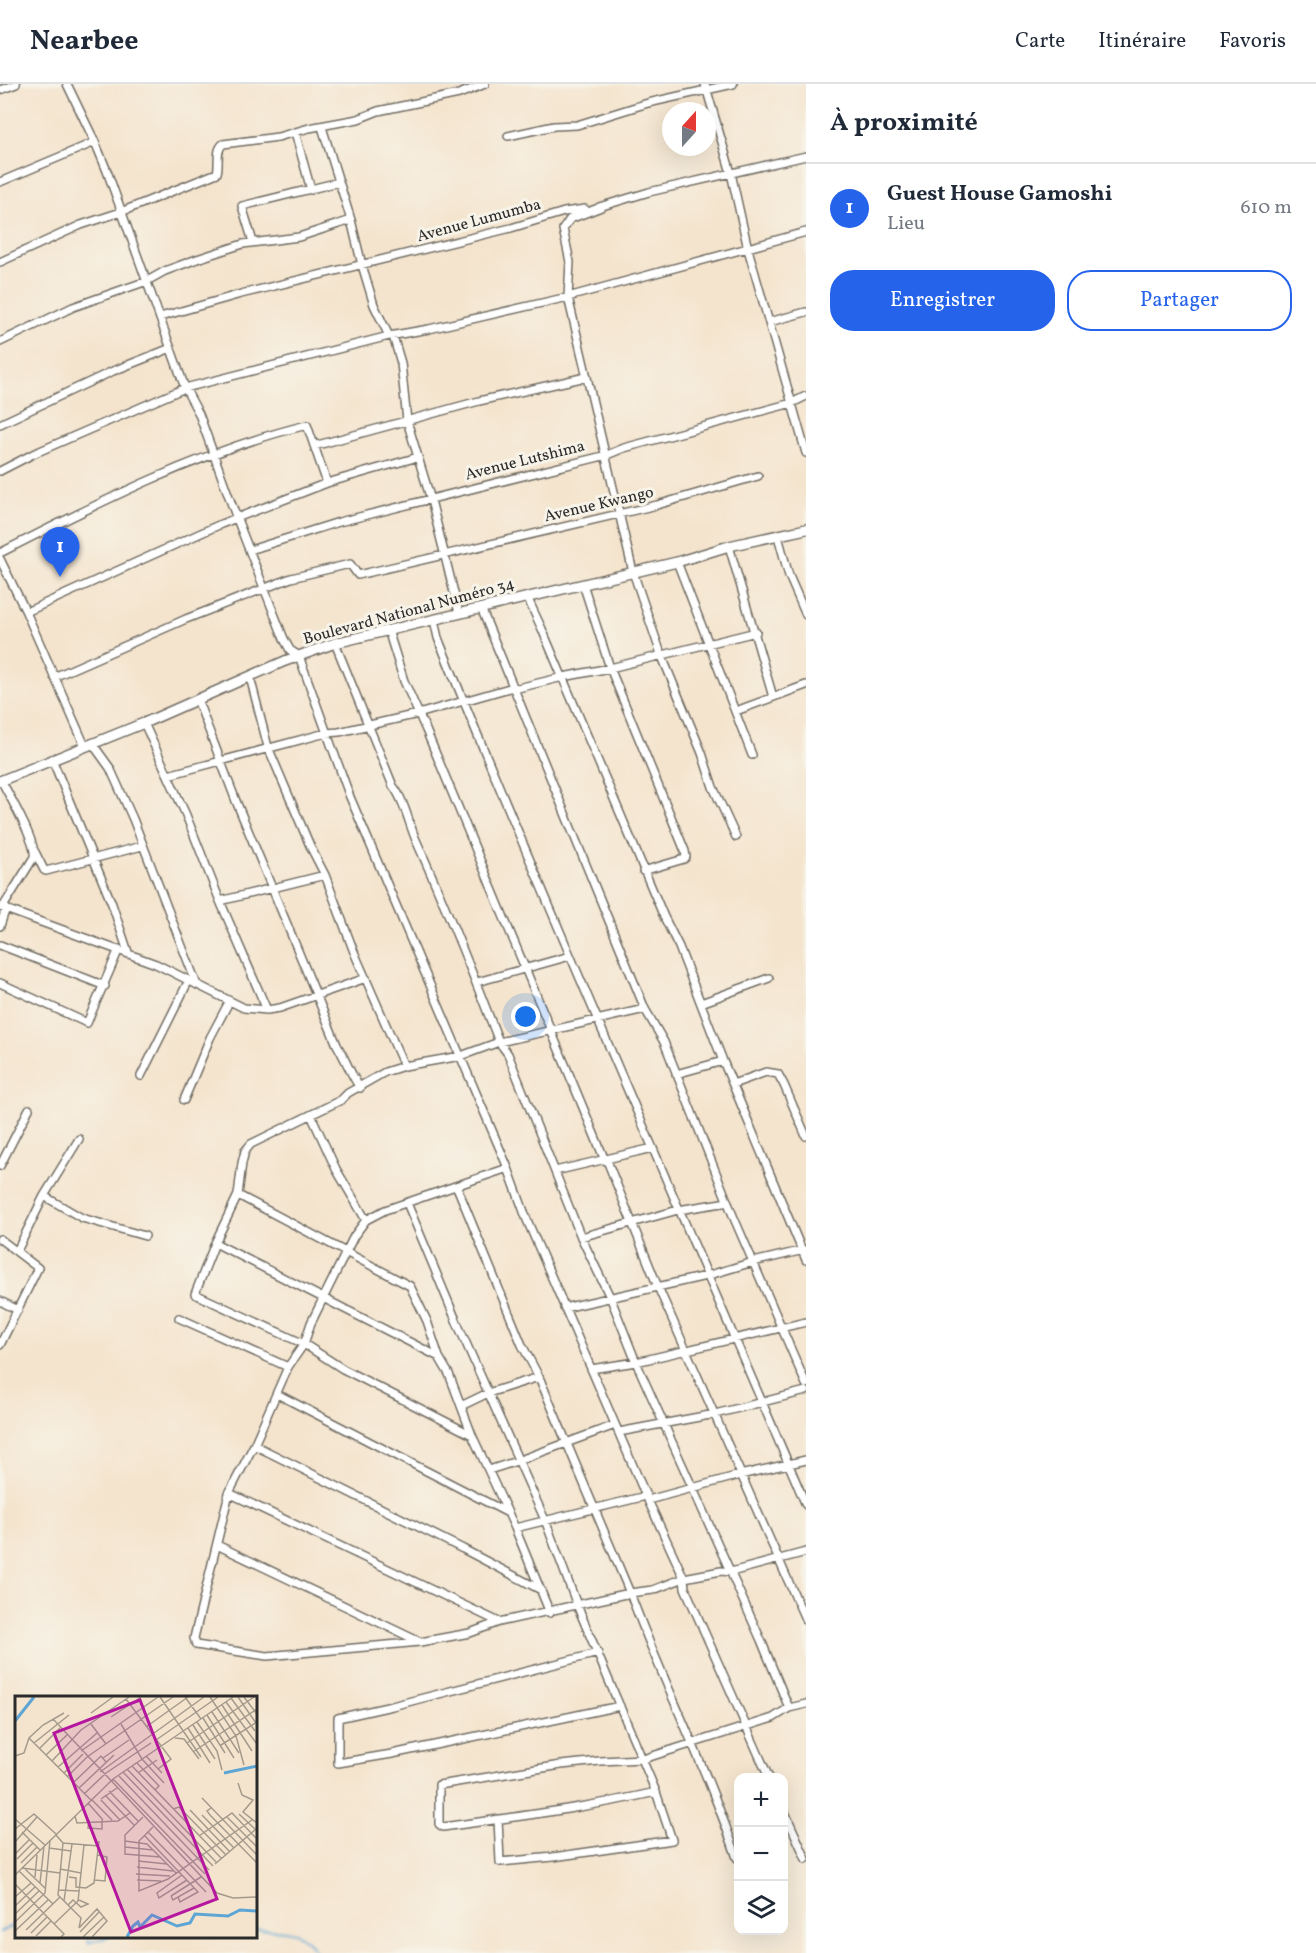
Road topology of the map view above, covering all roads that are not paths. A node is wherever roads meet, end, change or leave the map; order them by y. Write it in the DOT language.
graph roads {
  1 [pos="16,84"];
  2 [pos="67,84"];
  3 [pos="485,84"];
  4 [pos="733,84"];
  5 [pos="705,87"];
  6 [pos="0,90"];
  7 [pos="322,127"];
  8 [pos="295,132"];
  9 [pos="508,136"];
  10 [pos="95,142"];
  11 [pos="806,156"];
  12 [pos="731,173"];
  13 [pos="0,182"];
  14 [pos="339,182"];
  15 [pos="311,190"];
  16 [pos="601,207"];
  17 [pos="121,212"];
  18 [pos="351,220"];
  19 [pos="806,232"];
  20 [pos="253,242"];
  21 [pos="748,249"];
  22 [pos="0,261"];
  23 [pos="362,265"];
  24 [pos="147,281"];
  25 [pos="568,297"];
  26 [pos="806,312"];
  27 [pos="160,316"];
  28 [pos="769,322"];
  29 [pos="391,336"];
  30 [pos="0,342"];
  31 [pos="171,348"];
  32 [pos="586,376"];
  33 [pos="185,388"];
  34 [pos="806,396"];
  35 [pos="792,403"];
  36 [pos="407,421"];
  37 [pos="0,424"];
  38 [pos="314,446"];
  39 [pos="806,453"];
  40 [pos="607,454"];
  41 [pos="213,456"];
  42 [pos="418,457"];
  43 [pos="0,471"];
  44 [pos="758,476"];
  45 [pos="327,483"];
  46 [pos="431,500"];
  47 [pos="620,514"];
  48 [pos="237,519"];
  49 [pos="806,529"];
  50 [pos="778,536"];
  51 [pos="729,546"];
  52 [pos="250,550"];
  53 [pos="0,553"];
  54 [pos="444,555"];
  55 [pos="0,559"];
  56 [pos="677,562"];
  57 [pos="633,572"];
  58 [pos="583,584"];
  59 [pos="264,588"];
  60 [pos="527,597"];
  61 [pos="481,608"];
  62 [pos="26,612"];
  63 [pos="459,613"];
  64 [pos="806,615"];
  65 [pos="434,620"];
  66 [pos="388,630"];
  67 [pos="756,632"];
  68 [pos="335,643"];
  69 [pos="708,643"];
  70 [pos="661,654"];
  71 [pos="299,656"];
  72 [pos="610,668"];
  73 [pos="563,676"];
  74 [pos="54,677"];
  75 [pos="250,677"];
  76 [pos="806,685"];
  77 [pos="513,687"];
  78 [pos="773,697"];
  79 [pos="196,699"];
  80 [pos="464,701"];
  81 [pos="736,711"];
  82 [pos="418,714"];
  83 [pos="144,723"];
  84 [pos="369,724"];
  85 [pos="326,733"];
  86 [pos="89,744"];
  87 [pos="268,747"];
  88 [pos="752,755"];
  89 [pos="52,759"];
  90 [pos="220,760"];
  91 [pos="168,775"];
  92 [pos="1,781"];
  93 [pos="736,837"];
  94 [pos="142,846"];
  95 [pos="35,852"];
  96 [pos="92,858"];
  97 [pos="644,871"];
  98 [pos="325,875"];
  99 [pos="272,888"];
  100 [pos="220,901"];
  101 [pos="3,907"];
  102 [pos="0,926"];
  103 [pos="0,945"];
  104 [pos="119,949"];
  105 [pos="128,952"];
  106 [pos="570,956"];
  107 [pos="525,969"];
  108 [pos="366,978"];
  109 [pos="769,978"];
  110 [pos="189,980"];
  111 [pos="477,982"];
  112 [pos="0,983"];
  113 [pos="197,985"];
  114 [pos="105,986"];
  115 [pos="316,995"];
  116 [pos="229,1002"];
  117 [pos="701,1003"];
  118 [pos="645,1009"];
  119 [pos="267,1010"];
  120 [pos="597,1021"];
  121 [pos="550,1031"];
  122 [pos="499,1042"];
  123 [pos="461,1056"];
  124 [pos="723,1061"];
  125 [pos="404,1066"];
  126 [pos="676,1074"];
  127 [pos="141,1076"];
  128 [pos="733,1084"];
  129 [pos="360,1088"];
  130 [pos="184,1100"];
  131 [pos="29,1109"];
  132 [pos="311,1115"];
  133 [pos="806,1137"];
  134 [pos="79,1138"];
  135 [pos="0,1147"];
  136 [pos="653,1148"];
  137 [pos="8,1152"];
  138 [pos="604,1158"];
  139 [pos="0,1166"];
  140 [pos="508,1168"];
  141 [pos="555,1171"];
  142 [pos="457,1187"];
  143 [pos="238,1195"];
  144 [pos="44,1196"];
  145 [pos="728,1202"];
  146 [pos="407,1203"];
  147 [pos="678,1210"];
  148 [pos="366,1220"];
  149 [pos="631,1224"];
  150 [pos="145,1236"];
  151 [pos="581,1237"];
  152 [pos="0,1239"];
  153 [pos="215,1243"];
  154 [pos="804,1250"];
  155 [pos="17,1251"];
  156 [pos="346,1251"];
  157 [pos="806,1260"];
  158 [pos="753,1262"];
  159 [pos="706,1276"];
  160 [pos="658,1287"];
  161 [pos="325,1298"];
  162 [pos="611,1299"];
  163 [pos="0,1301"];
  164 [pos="564,1308"];
  165 [pos="18,1310"];
  166 [pos="179,1318"];
  167 [pos="806,1322"];
  168 [pos="781,1328"];
  169 [pos="734,1339"];
  170 [pos="304,1344"];
  171 [pos="0,1345"];
  172 [pos="685,1350"];
  173 [pos="439,1357"];
  174 [pos="636,1362"];
  175 [pos="288,1367"];
  176 [pos="591,1369"];
  177 [pos="539,1377"];
  178 [pos="806,1384"];
  179 [pos="806,1391"];
  180 [pos="488,1393"];
  181 [pos="277,1394"];
  182 [pos="762,1402"];
  183 [pos="461,1406"];
  184 [pos="715,1414"];
  185 [pos="664,1423"];
  186 [pos="615,1425"];
  187 [pos="620,1432"];
  188 [pos="472,1435"];
  189 [pos="567,1443"];
  190 [pos="254,1445"];
  191 [pos="520,1460"];
  192 [pos="806,1460"];
  193 [pos="789,1464"];
  194 [pos="489,1470"];
  195 [pos="740,1475"];
  196 [pos="692,1488"];
  197 [pos="229,1493"];
  198 [pos="647,1498"];
  199 [pos="806,1505"];
  200 [pos="594,1508"];
  201 [pos="508,1513"];
  202 [pos="545,1520"];
  203 [pos="515,1528"];
  204 [pos="217,1545"];
  205 [pos="806,1552"];
  206 [pos="779,1559"];
  207 [pos="731,1572"];
  208 [pos="684,1578"];
  209 [pos="541,1590"];
  210 [pos="630,1593"];
  211 [pos="577,1605"];
  212 [pos="550,1612"];
  213 [pos="806,1621"];
  214 [pos="499,1622"];
  215 [pos="420,1642"];
  216 [pos="598,1653"];
  217 [pos="806,1704"];
  218 [pos="620,1706"];
  219 [pos="789,1708"];
  220 [pos="745,1726"];
  221 [pos="693,1744"];
  222 [pos="643,1759"];
  223 [pos="767,1773"];
  224 [pos="656,1792"];
  225 [pos="498,1819"];
  226 [pos="788,1821"];
  227 [pos="734,1848"];
  228 [pos="806,1859"];
  1 -- 6 [label="street"];
  2 -- 10 [label="street"];
  3 -- 7 [label="street"];
  4 -- 5 [label="street"];
  5 -- 9 [label="street"];
  5 -- 12 [label="street"];
  7 -- 8 [label="street"];
  7 -- 14 [label="street"];
  8 -- 15 [label="street"];
  8 -- 17 [label="street"];
  10 -- 13 [label="street"];
  10 -- 17 [label="street"];
  11 -- 12 [label="street, Avenue Lumumba"];
  12 -- 16 [label="street, Avenue Lumumba"];
  12 -- 21 [label="street"];
  14 -- 15 [label="street"];
  14 -- 18 [label="street"];
  15 -- 20 [label="street"];
  16 -- 23 [label="street, Avenue Lumumba"];
  16 -- 25 [label="street"];
  17 -- 22 [label="street"];
  17 -- 24 [label="street"];
  18 -- 20 [label="street"];
  18 -- 23 [label="street"];
  19 -- 21 [label="street"];
  20 -- 24 [label="street"];
  21 -- 25 [label="street"];
  21 -- 28 [label="street"];
  23 -- 27 [label="street, Avenue Lumumba"];
  23 -- 29 [label="street"];
  24 -- 27 [label="street"];
  24 -- 30 [label="street"];
  25 -- 29 [label="street"];
  25 -- 32 [label="street"];
  26 -- 28 [label="street"];
  27 -- 31 [label="street"];
  28 -- 35 [label="street"];
  29 -- 33 [label="street"];
  29 -- 36 [label="street"];
  31 -- 33 [label="street"];
  31 -- 37 [label="street"];
  32 -- 36 [label="street"];
  32 -- 40 [label="street"];
  33 -- 41 [label="street"];
  33 -- 43 [label="street"];
  34 -- 35 [label="street, Avenue Lutshima"];
  35 -- 39 [label="street"];
  35 -- 40 [label="street, Avenue Lutshima"];
  36 -- 38 [label="street"];
  36 -- 42 [label="street"];
  38 -- 41 [label="street"];
  38 -- 45 [label="street"];
  40 -- 46 [label="street, Avenue Lutshima"];
  40 -- 47 [label="street"];
  41 -- 48 [label="street"];
  41 -- 53 [label="street"];
  42 -- 45 [label="street"];
  42 -- 46 [label="street"];
  44 -- 47 [label="street, Avenue Kwango"];
  45 -- 48 [label="street"];
  46 -- 52 [label="street, Avenue Lutshima"];
  46 -- 54 [label="street"];
  47 -- 54 [label="street, Avenue Kwango"];
  47 -- 57 [label="street"];
  48 -- 52 [label="street"];
  48 -- 62 [label="street"];
  49 -- 50 [label="main road, Boulevard National Numéro 34"];
  50 -- 51 [label="main road, Boulevard National Numéro 34"];
  50 -- 64 [label="street"];
  51 -- 56 [label="main road, Boulevard National Numéro 34"];
  51 -- 67 [label="street"];
  52 -- 59 [label="street"];
  54 -- 59 [label="street, Avenue Kwango"];
  54 -- 63 [label="street"];
  55 -- 62 [label="street"];
  56 -- 57 [label="main road, Boulevard National Numéro 34"];
  56 -- 69 [label="street"];
  57 -- 58 [label="main road, Boulevard National Numéro 34"];
  57 -- 70 [label="street"];
  58 -- 60 [label="main road, Boulevard National Numéro 34"];
  58 -- 72 [label="street"];
  59 -- 71 [label="street"];
  59 -- 74 [label="street"];
  60 -- 61 [label="main road, Boulevard National Numéro 34"];
  60 -- 73 [label="street"];
  61 -- 63 [label="main road, Boulevard National Numéro 34"];
  61 -- 77 [label="street"];
  62 -- 74 [label="street"];
  63 -- 65 [label="main road, Boulevard National Numéro 34"];
  65 -- 66 [label="main road, Boulevard National Numéro 34"];
  65 -- 80 [label="street"];
  66 -- 68 [label="main road, Boulevard National Numéro 34"];
  66 -- 82 [label="street"];
  67 -- 69 [label="street"];
  67 -- 78 [label="street"];
  68 -- 71 [label="main road, Boulevard National Numéro 34"];
  68 -- 84 [label="street"];
  69 -- 70 [label="street"];
  69 -- 81 [label="street"];
  70 -- 72 [label="street"];
  70 -- 93 [label="street"];
  71 -- 75 [label="main road, Boulevard National Numéro 34"];
  71 -- 85 [label="street"];
  72 -- 73 [label="street"];
  72 -- 97 [label="street"];
  73 -- 77 [label="street"];
  73 -- 97 [label="street"];
  74 -- 86 [label="street"];
  75 -- 79 [label="main road, Boulevard National Numéro 34"];
  75 -- 87 [label="street"];
  76 -- 78 [label="street"];
  77 -- 80 [label="street"];
  77 -- 118 [label="street"];
  78 -- 81 [label="street"];
  79 -- 83 [label="main road, Boulevard National Numéro 34"];
  79 -- 90 [label="street"];
  80 -- 82 [label="street"];
  80 -- 106 [label="street"];
  81 -- 88 [label="street"];
  82 -- 84 [label="street"];
  82 -- 107 [label="street"];
  83 -- 86 [label="main road, Boulevard National Numéro 34"];
  83 -- 91 [label="street"];
  84 -- 85 [label="street"];
  84 -- 111 [label="street"];
  85 -- 87 [label="street"];
  85 -- 123 [label="street"];
  86 -- 89 [label="main road, Boulevard National Numéro 34"];
  86 -- 94 [label="street"];
  87 -- 90 [label="street"];
  87 -- 98 [label="street"];
  89 -- 92 [label="main road, Boulevard National Numéro 34"];
  89 -- 96 [label="street"];
  90 -- 91 [label="street"];
  90 -- 99 [label="street"];
  91 -- 100 [label="street"];
  92 -- 95 [label="street"];
  94 -- 96 [label="street"];
  94 -- 113 [label="street"];
  95 -- 96 [label="street"];
  95 -- 101 [label="street"];
  96 -- 105 [label="street"];
  97 -- 117 [label="street"];
  98 -- 99 [label="street"];
  98 -- 108 [label="street"];
  99 -- 100 [label="street"];
  99 -- 115 [label="street"];
  100 -- 119 [label="street"];
  101 -- 102 [label="street"];
  101 -- 104 [label="street"];
  103 -- 114 [label="street"];
  104 -- 105 [label="street"];
  104 -- 114 [label="street"];
  105 -- 110 [label="street"];
  106 -- 107 [label="street"];
  106 -- 120 [label="street"];
  107 -- 111 [label="street"];
  107 -- 121 [label="street"];
  108 -- 115 [label="street"];
  108 -- 125 [label="street"];
  109 -- 117 [label="street"];
  110 -- 113 [label="street"];
  110 -- 127 [label="street"];
  111 -- 122 [label="street"];
  112 -- 114 [label="street"];
  113 -- 116 [label="street"];
  115 -- 119 [label="street"];
  115 -- 129 [label="street"];
  116 -- 119 [label="street"];
  116 -- 130 [label="street"];
  117 -- 124 [label="street"];
  118 -- 120 [label="street"];
  118 -- 126 [label="street"];
  120 -- 121 [label="street"];
  120 -- 136 [label="street"];
  121 -- 122 [label="street"];
  121 -- 138 [label="street"];
  122 -- 123 [label="street"];
  122 -- 141 [label="street"];
  123 -- 125 [label="street"];
  123 -- 140 [label="street"];
  124 -- 126 [label="street"];
  124 -- 128 [label="street"];
  125 -- 129 [label="street"];
  126 -- 145 [label="street"];
  128 -- 133 [label="street"];
  128 -- 154 [label="street"];
  129 -- 132 [label="street"];
  131 -- 137 [label="street"];
  132 -- 143 [label="street"];
  132 -- 148 [label="street"];
  134 -- 144 [label="street"];
  135 -- 137 [label="street"];
  136 -- 138 [label="street"];
  136 -- 147 [label="street"];
  137 -- 139 [label="street"];
  138 -- 141 [label="street"];
  138 -- 149 [label="street"];
  140 -- 142 [label="street"];
  140 -- 164 [label="street"];
  141 -- 151 [label="street"];
  142 -- 146 [label="street"];
  142 -- 177 [label="street"];
  143 -- 153 [label="street"];
  143 -- 156 [label="street"];
  144 -- 150 [label="street"];
  144 -- 155 [label="street"];
  145 -- 147 [label="street"];
  145 -- 158 [label="street"];
  146 -- 148 [label="street"];
  146 -- 180 [label="street"];
  147 -- 149 [label="street"];
  147 -- 159 [label="street"];
  148 -- 156 [label="street"];
  149 -- 151 [label="street"];
  149 -- 160 [label="street"];
  151 -- 162 [label="street"];
  152 -- 155 [label="street"];
  153 -- 161 [label="street"];
  153 -- 170 [label="street"];
  154 -- 157 [label="street"];
  154 -- 158 [label="street"];
  155 -- 165 [label="street"];
  156 -- 161 [label="street"];
  156 -- 173 [label="street"];
  158 -- 159 [label="street"];
  158 -- 168 [label="street"];
  159 -- 160 [label="street"];
  159 -- 169 [label="street"];
  160 -- 162 [label="street"];
  160 -- 172 [label="street"];
  161 -- 170 [label="street"];
  161 -- 173 [label="street"];
  162 -- 164 [label="street"];
  162 -- 174 [label="street"];
  163 -- 165 [label="street"];
  164 -- 176 [label="street"];
  165 -- 171 [label="street"];
  166 -- 175 [label="street"];
  167 -- 168 [label="street"];
  168 -- 169 [label="street"];
  168 -- 178 [label="street"];
  169 -- 172 [label="street"];
  169 -- 182 [label="street"];
  170 -- 175 [label="street"];
  170 -- 188 [label="street"];
  172 -- 174 [label="street"];
  172 -- 184 [label="street"];
  173 -- 183 [label="street"];
  174 -- 176 [label="street"];
  174 -- 185 [label="street"];
  175 -- 181 [label="street"];
  176 -- 186 [label="street"];
  177 -- 180 [label="street"];
  177 -- 189 [label="street"];
  179 -- 182 [label="street"];
  180 -- 183 [label="street"];
  180 -- 191 [label="street"];
  181 -- 190 [label="street"];
  181 -- 201 [label="street"];
  182 -- 184 [label="street"];
  182 -- 193 [label="street"];
  183 -- 188 [label="street"];
  184 -- 185 [label="street"];
  184 -- 195 [label="street"];
  185 -- 187 [label="street"];
  185 -- 196 [label="street"];
  186 -- 187 [label="street"];
  186 -- 189 [label="street"];
  187 -- 198 [label="street"];
  188 -- 194 [label="street"];
  189 -- 191 [label="street"];
  189 -- 200 [label="street"];
  190 -- 197 [label="street"];
  190 -- 209 [label="street"];
  191 -- 194 [label="street"];
  191 -- 202 [label="street"];
  192 -- 193 [label="street"];
  193 -- 195 [label="street"];
  193 -- 199 [label="street"];
  194 -- 201 [label="street"];
  195 -- 196 [label="street"];
  195 -- 206 [label="street"];
  196 -- 198 [label="street"];
  196 -- 207 [label="street"];
  197 -- 204 [label="street"];
  197 -- 214 [label="street"];
  198 -- 200 [label="street"];
  198 -- 208 [label="street"];
  200 -- 202 [label="street"];
  200 -- 210 [label="street"];
  201 -- 203 [label="street"];
  202 -- 203 [label="street"];
  202 -- 211 [label="street"];
  203 -- 209 [label="street"];
  204 -- 215 [label="street"];
  204 -- 215 [label="street"];
  205 -- 206 [label="street"];
  206 -- 207 [label="street"];
  206 -- 213 [label="street"];
  207 -- 208 [label="street"];
  207 -- 219 [label="street"];
  208 -- 210 [label="street"];
  208 -- 220 [label="street"];
  209 -- 212 [label="street"];
  210 -- 211 [label="street"];
  210 -- 221 [label="street"];
  211 -- 212 [label="street"];
  211 -- 216 [label="street"];
  212 -- 214 [label="street"];
  214 -- 215 [label="street"];
  216 -- 218 [label="street"];
  216 -- 218 [label="street"];
  217 -- 219 [label="street"];
  218 -- 222 [label="street"];
  219 -- 220 [label="street"];
  220 -- 221 [label="street"];
  220 -- 223 [label="street"];
  221 -- 222 [label="street"];
  221 -- 227 [label="street"];
  222 -- 224 [label="street"];
  222 -- 225 [label="street"];
  224 -- 225 [label="street"];
  224 -- 225 [label="street"];
  226 -- 228 [label="street"];
}
